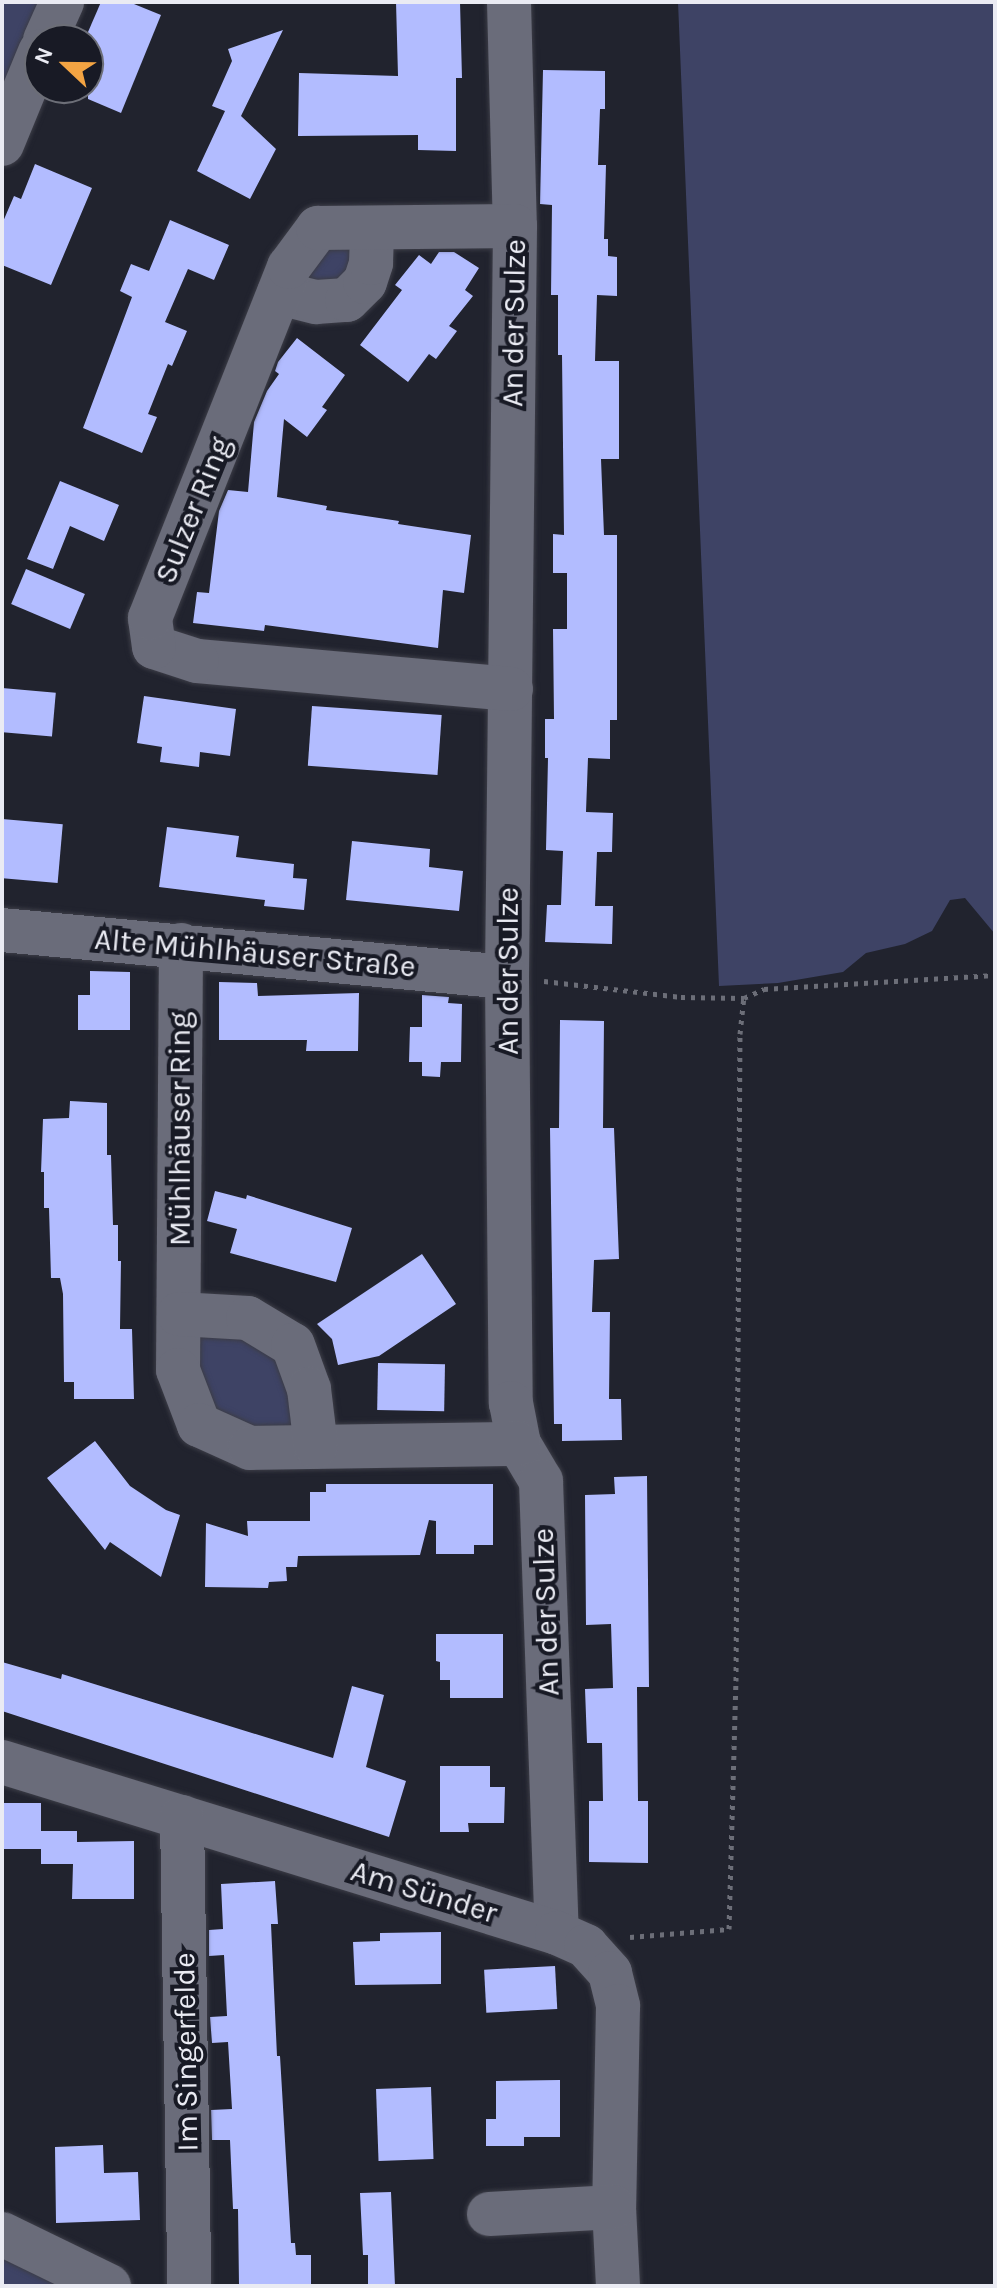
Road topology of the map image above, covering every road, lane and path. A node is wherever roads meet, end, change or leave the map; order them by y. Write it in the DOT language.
graph roads {
  1 [pos="62,2"];
  2 [pos="509,2"];
  3 [pos="52,24"];
  4 [pos="24,91"];
  5 [pos="2,144"];
  6 [pos="515,226"];
  7 [pos="372,228"];
  8 [pos="279,293"];
  9 [pos="511,689"];
  10 [pos="2,930"];
  11 [pos="181,945"];
  12 [pos="995,975"];
  13 [pos="507,977"];
  14 [pos="744,998"];
  15 [pos="179,1314"];
  16 [pos="519,1444"];
  17 [pos="316,1447"];
  18 [pos="2,1762"];
  19 [pos="182,1817"];
  20 [pos="571,1939"];
  21 [pos="614,2207"];
  22 [pos="489,2214"];
  23 [pos="2,2234"];
  24 [pos="109,2286"];
  25 [pos="189,2286"];
  26 [pos="618,2286"];
  1 -- 3 [label="street"];
  2 -- 6 [label="street, An der Sulze"];
  4 -- 5 [label="street"];
  6 -- 7 [label="street, Sulzer Ring"];
  6 -- 9 [label="street, An der Sulze"];
  7 -- 8 [label="street, Sulzer Ring"];
  7 -- 8 [label="street"];
  8 -- 9 [label="street, Sulzer Ring"];
  9 -- 13 [label="street, An der Sulze"];
  10 -- 11 [label="street, Alte Mühlhäuser Straße"];
  11 -- 13 [label="street, Alte Mühlhäuser Straße"];
  11 -- 15 [label="street, Mühlhäuser Ring"];
  12 -- 14 [label="path"];
  13 -- 14 [label="path"];
  13 -- 16 [label="street, An der Sulze"];
  14 -- 20 [label="path"];
  15 -- 17 [label="street"];
  15 -- 17 [label="street, Mühlhäuser Ring"];
  16 -- 17 [label="street, Mühlhäuser Ring"];
  16 -- 20 [label="street, An der Sulze"];
  18 -- 19 [label="street, Am Sünder"];
  19 -- 20 [label="street, Am Sünder"];
  19 -- 25 [label="street, Im Singerfelde"];
  20 -- 21 [label="street"];
  21 -- 22 [label="street"];
  21 -- 26 [label="street"];
  23 -- 24 [label="street"];
}
